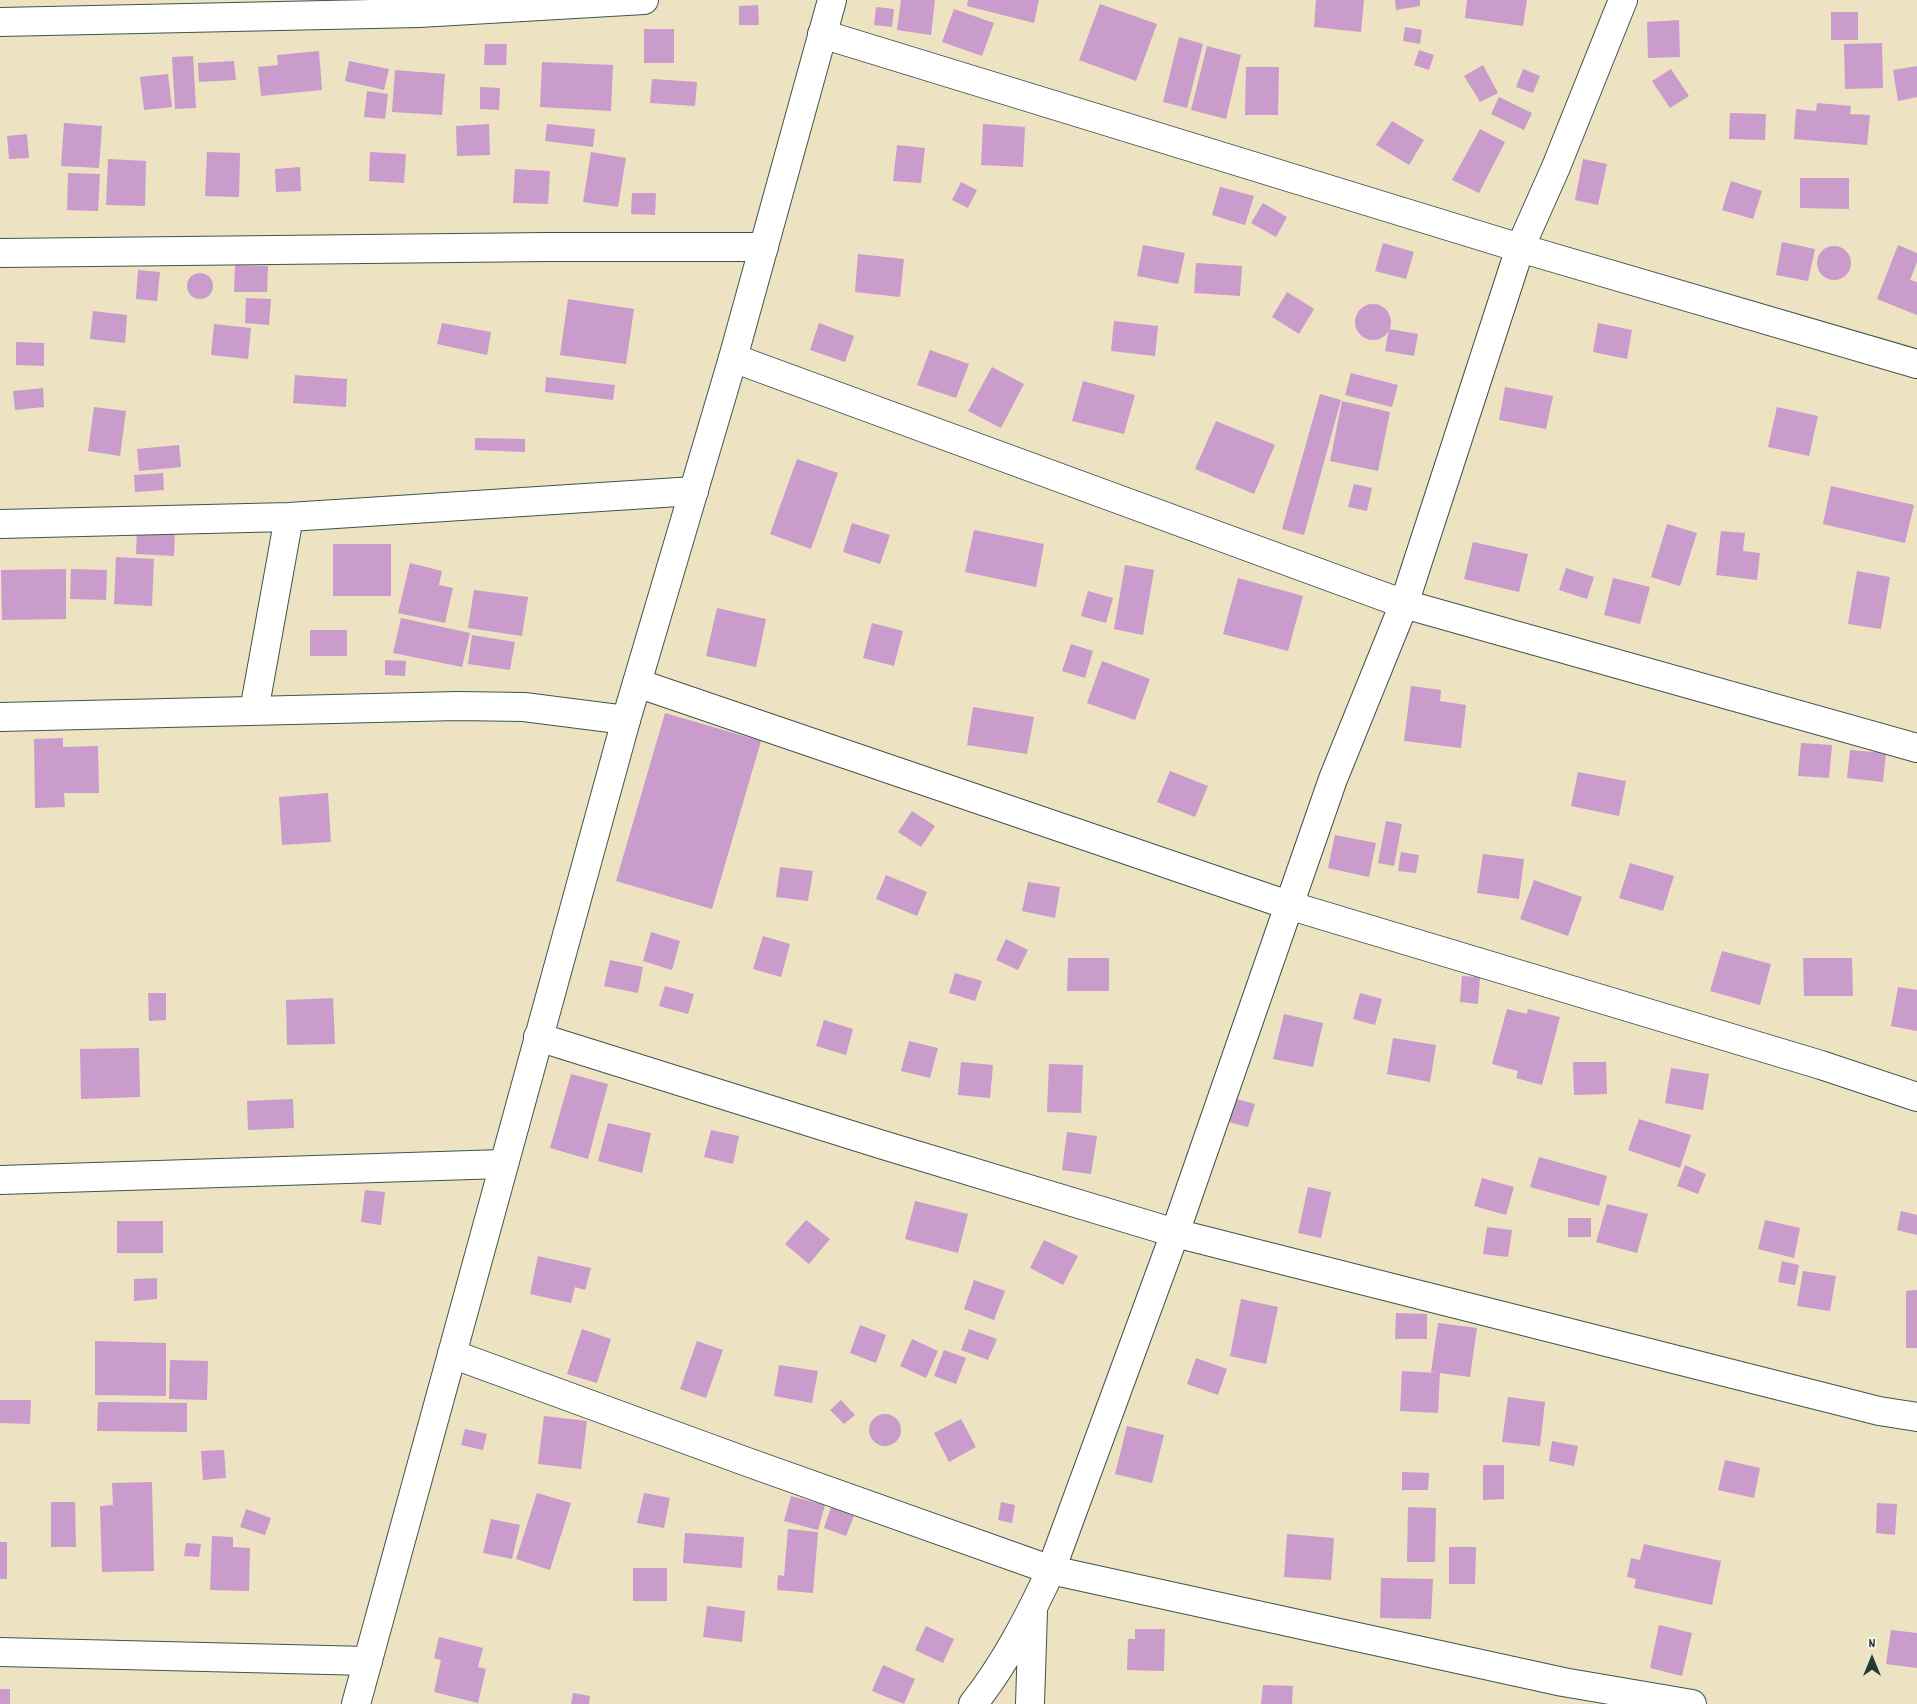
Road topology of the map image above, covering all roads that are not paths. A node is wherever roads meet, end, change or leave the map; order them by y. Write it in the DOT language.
graph roads {
  1 [pos="644,0"];
  2 [pos="832,0"];
  3 [pos="1623,0"];
  4 [pos="0,22"];
  5 [pos="822,34"];
  6 [pos="764,247"];
  7 [pos="1520,248"];
  8 [pos="0,253"];
  9 [pos="733,358"];
  10 [pos="1917,364"];
  11 [pos="694,491"];
  12 [pos="289,517"];
  13 [pos="0,524"];
  14 [pos="1404,604"];
  15 [pos="637,683"];
  16 [pos="254,711"];
  17 [pos="0,717"];
  18 [pos="626,720"];
  19 [pos="1917,748"];
  20 [pos="1288,905"];
  21 [pos="538,1037"];
  22 [pos="1917,1097"];
  23 [pos="503,1164"];
  24 [pos="0,1180"];
  25 [pos="1175,1233"];
  26 [pos="452,1354"];
  27 [pos="1917,1417"];
  28 [pos="1051,1570"];
  29 [pos="1033,1608"];
  30 [pos="0,1652"];
  31 [pos="368,1661"];
  32 [pos="356,1704"];
  33 [pos="973,1704"];
  34 [pos="1030,1704"];
  35 [pos="1692,1704"];
  1 -- 4 [label="street"];
  2 -- 5 [label="street"];
  3 -- 7 [label="street"];
  5 -- 6 [label="street"];
  5 -- 7 [label="street"];
  6 -- 8 [label="street"];
  6 -- 9 [label="street"];
  7 -- 10 [label="street"];
  7 -- 14 [label="street"];
  9 -- 11 [label="street"];
  9 -- 14 [label="street"];
  11 -- 12 [label="street"];
  11 -- 15 [label="street"];
  12 -- 13 [label="street"];
  12 -- 16 [label="street"];
  14 -- 19 [label="street"];
  14 -- 20 [label="street"];
  15 -- 18 [label="street"];
  15 -- 20 [label="street"];
  16 -- 17 [label="street"];
  16 -- 18 [label="street"];
  18 -- 21 [label="street"];
  20 -- 22 [label="street"];
  20 -- 25 [label="street"];
  21 -- 23 [label="street"];
  21 -- 25 [label="street"];
  23 -- 24 [label="street"];
  23 -- 26 [label="street"];
  25 -- 27 [label="street"];
  25 -- 28 [label="street"];
  26 -- 28 [label="street"];
  26 -- 31 [label="street"];
  28 -- 29 [label="street"];
  28 -- 35 [label="street"];
  29 -- 33 [label="street"];
  29 -- 34 [label="street"];
  30 -- 31 [label="street"];
  31 -- 32 [label="street"];
}
